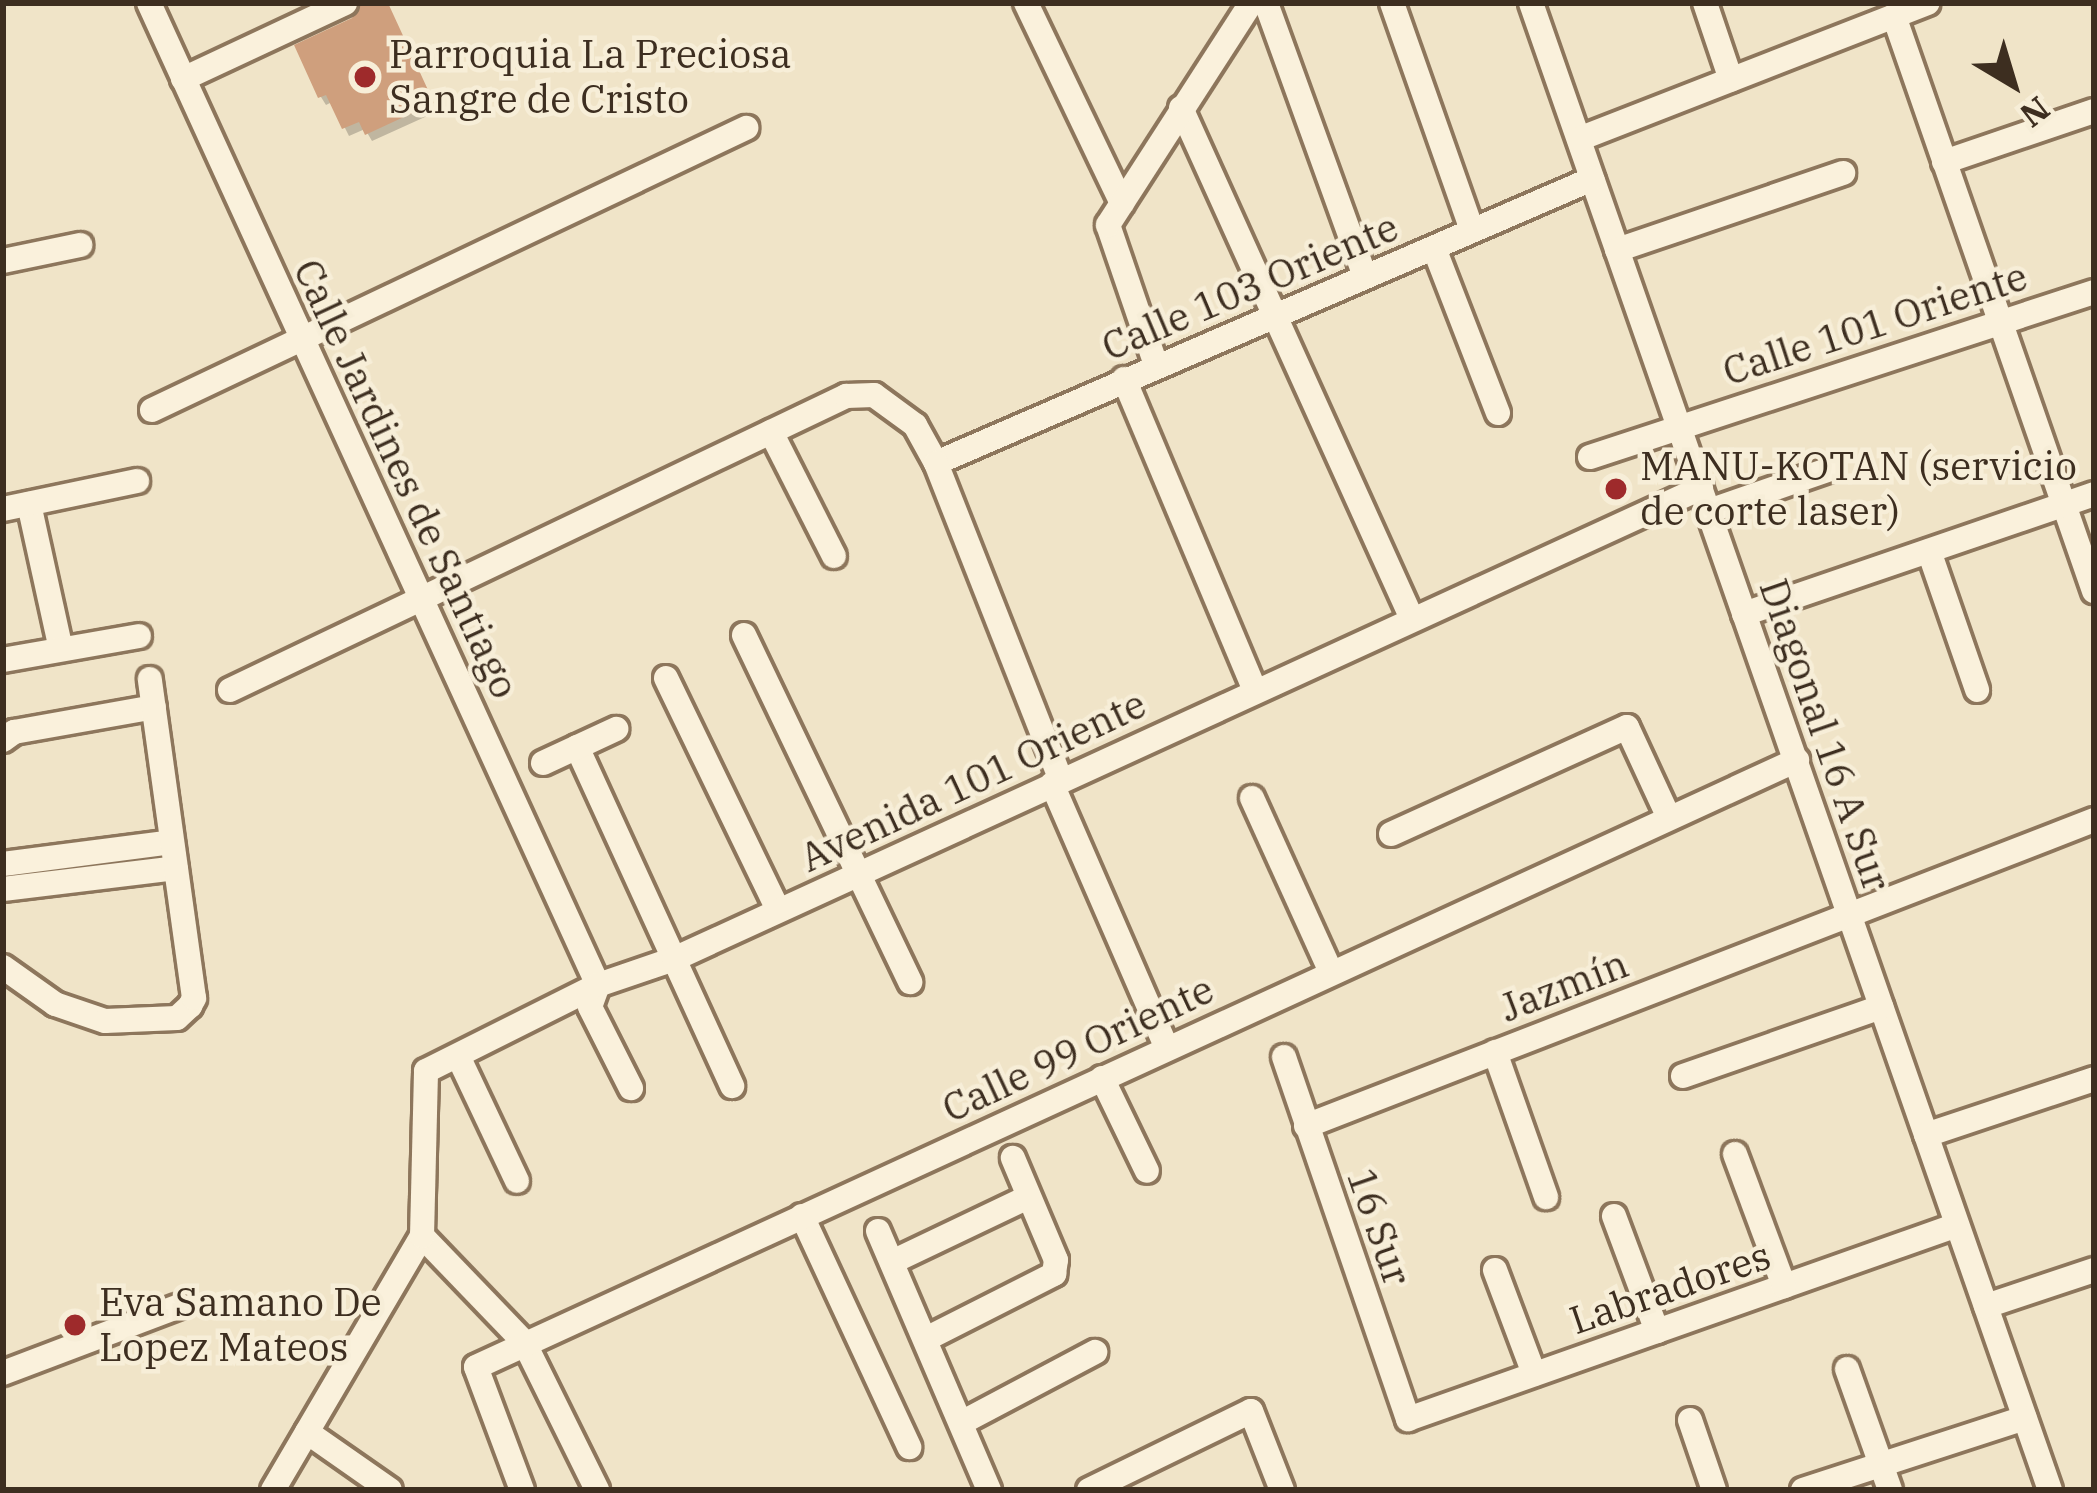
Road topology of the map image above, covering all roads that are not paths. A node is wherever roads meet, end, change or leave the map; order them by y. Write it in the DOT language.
graph roads {
  1 [pos="149,3"];
  2 [pos="345,3"];
  3 [pos="1027,3"];
  4 [pos="1251,3"];
  5 [pos="1266,3"];
  6 [pos="1392,3"];
  7 [pos="1531,3"];
  8 [pos="1705,3"];
  9 [pos="1928,3"];
  10 [pos="1894,16"];
  11 [pos="183,79"];
  12 [pos="1731,80"];
  13 [pos="1181,108"];
  14 [pos="2094,110"];
  15 [pos="746,128"];
  16 [pos="1579,139"];
  17 [pos="1944,162"];
  18 [pos="1843,173"];
  19 [pos="1592,179"];
  20 [pos="1115,214"];
  21 [pos="1472,230"];
  22 [pos="80,244"];
  23 [pos="1434,248"];
  24 [pos="1617,250"];
  25 [pos="3,262"];
  26 [pos="1365,276"];
  27 [pos="2094,292"];
  28 [pos="1272,316"];
  29 [pos="2000,322"];
  30 [pos="302,339"];
  31 [pos="1156,365"];
  32 [pos="1124,379"];
  33 [pos="152,410"];
  34 [pos="1498,413"];
  35 [pos="1678,425"];
  36 [pos="771,432"];
  37 [pos="1590,457"];
  38 [pos="936,464"];
  39 [pos="1830,469"];
  40 [pos="137,482"];
  41 [pos="2094,494"];
  42 [pos="1705,500"];
  43 [pos="29,503"];
  44 [pos="2063,505"];
  45 [pos="3,509"];
  46 [pos="1929,550"];
  47 [pos="834,556"];
  48 [pos="2094,591"];
  49 [pos="422,598"];
  50 [pos="1744,614"];
  51 [pos="1412,620"];
  52 [pos="744,635"];
  53 [pos="139,636"];
  54 [pos="62,649"];
  55 [pos="3,660"];
  56 [pos="666,678"];
  57 [pos="150,679"];
  58 [pos="230,690"];
  59 [pos="1977,690"];
  60 [pos="1255,692"];
  61 [pos="154,707"];
  62 [pos="616,729"];
  63 [pos="3,740"];
  64 [pos="578,747"];
  65 [pos="1797,760"];
  66 [pos="543,763"];
  67 [pos="1056,782"];
  68 [pos="1252,798"];
  69 [pos="1669,818"];
  70 [pos="2094,820"];
  71 [pos="1391,834"];
  72 [pos="174,855"];
  73 [pos="3,864"];
  74 [pos="858,873"];
  75 [pos="3,889"];
  76 [pos="778,910"];
  77 [pos="1849,913"];
  78 [pos="674,959"];
  79 [pos="3,967"];
  80 [pos="1331,972"];
  81 [pos="910,982"];
  82 [pos="598,985"];
  83 [pos="1881,1007"];
  84 [pos="1167,1048"];
  85 [pos="1495,1052"];
  86 [pos="458,1056"];
  87 [pos="1284,1058"];
  88 [pos="1683,1076"];
  89 [pos="1102,1078"];
  90 [pos="2094,1079"];
  91 [pos="732,1086"];
  92 [pos="631,1088"];
  93 [pos="1306,1126"];
  94 [pos="1926,1136"];
  95 [pos="1735,1154"];
  96 [pos="1013,1158"];
  97 [pos="1147,1171"];
  98 [pos="517,1181"];
  99 [pos="1028,1197"];
  100 [pos="1546,1198"];
  101 [pos="802,1216"];
  102 [pos="1615,1216"];
  103 [pos="1957,1225"];
  104 [pos="878,1231"];
  105 [pos="422,1236"];
  106 [pos="892,1262"];
  107 [pos="1495,1270"];
  108 [pos="2094,1270"];
  109 [pos="1784,1286"];
  110 [pos="1986,1306"];
  111 [pos="177,1307"];
  112 [pos="1658,1330"];
  113 [pos="926,1340"];
  114 [pos="524,1342"];
  115 [pos="1095,1352"];
  116 [pos="1847,1369"];
  117 [pos="3,1373"];
  118 [pos="1534,1374"];
  119 [pos="2024,1418"];
  120 [pos="1408,1419"];
  121 [pos="1690,1420"];
  122 [pos="961,1424"];
  123 [pos="307,1432"];
  124 [pos="910,1447"];
  125 [pos="1880,1465"];
  126 [pos="1125,1481"];
  127 [pos="273,1490"];
  128 [pos="389,1490"];
  129 [pos="522,1490"];
  130 [pos="597,1490"];
  131 [pos="989,1490"];
  132 [pos="1089,1490"];
  133 [pos="1282,1490"];
  134 [pos="1714,1490"];
  135 [pos="1803,1490"];
  136 [pos="1890,1490"];
  137 [pos="2050,1490"];
  1 -- 11 [label="street, Calle Jardines de Santiago"];
  2 -- 11 [label="street"];
  3 -- 20 [label="street"];
  4 -- 13 [label="street"];
  5 -- 26 [label="street"];
  6 -- 21 [label="street"];
  7 -- 16 [label="street, Diagonal 16 A Sur"];
  8 -- 12 [label="street"];
  9 -- 10 [label="street"];
  10 -- 12 [label="street"];
  10 -- 17 [label="street"];
  11 -- 30 [label="street, Calle Jardines de Santiago"];
  12 -- 16 [label="street"];
  13 -- 20 [label="street"];
  13 -- 28 [label="street"];
  14 -- 17 [label="street"];
  15 -- 30 [label="street"];
  16 -- 19 [label="street, Diagonal 16 A Sur"];
  17 -- 29 [label="street"];
  18 -- 24 [label="street"];
  19 -- 21 [label="street, Calle 103 Oriente"];
  19 -- 24 [label="street, Diagonal 16 A Sur"];
  20 -- 31 [label="street"];
  21 -- 23 [label="street, Calle 103 Oriente"];
  22 -- 25 [label="street"];
  23 -- 26 [label="street, Calle 103 Oriente"];
  23 -- 34 [label="street"];
  24 -- 35 [label="street, Diagonal 16 A Sur"];
  26 -- 28 [label="street, Calle 103 Oriente"];
  27 -- 29 [label="street, Calle 101 Oriente"];
  28 -- 31 [label="street, Calle 103 Oriente"];
  28 -- 51 [label="street"];
  29 -- 35 [label="street, Calle 101 Oriente"];
  29 -- 44 [label="street"];
  30 -- 33 [label="street"];
  30 -- 49 [label="street, Calle Jardines de Santiago"];
  31 -- 32 [label="street, Calle 103 Oriente"];
  32 -- 38 [label="street, Calle 103 Oriente"];
  32 -- 60 [label="street"];
  35 -- 37 [label="street, Calle 101 Oriente"];
  35 -- 42 [label="street, Diagonal 16 A Sur"];
  36 -- 38 [label="street"];
  36 -- 47 [label="street"];
  36 -- 49 [label="street"];
  38 -- 67 [label="street"];
  39 -- 42 [label="street, Avenida 101 Oriente"];
  40 -- 43 [label="street"];
  41 -- 44 [label="street"];
  42 -- 50 [label="street, Diagonal 16 A Sur"];
  42 -- 51 [label="street, Avenida 101 Oriente"];
  43 -- 45 [label="street"];
  43 -- 54 [label="street"];
  44 -- 46 [label="street"];
  44 -- 48 [label="street"];
  46 -- 50 [label="street"];
  46 -- 59 [label="street"];
  49 -- 58 [label="street"];
  49 -- 82 [label="street, Calle Jardines de Santiago"];
  50 -- 65 [label="street, Diagonal 16 A Sur"];
  51 -- 60 [label="street, Avenida 101 Oriente"];
  52 -- 74 [label="street"];
  53 -- 54 [label="street"];
  54 -- 55 [label="street"];
  56 -- 76 [label="street"];
  57 -- 61 [label="street"];
  60 -- 67 [label="street, Avenida 101 Oriente"];
  61 -- 63 [label="street"];
  61 -- 72 [label="street"];
  62 -- 64 [label="street"];
  64 -- 66 [label="street"];
  64 -- 78 [label="street"];
  65 -- 69 [label="street, Calle 99 Oriente"];
  65 -- 77 [label="street, Diagonal 16 A Sur"];
  67 -- 74 [label="street, Avenida 101 Oriente"];
  67 -- 84 [label="street"];
  68 -- 80 [label="street"];
  69 -- 71 [label="street"];
  69 -- 80 [label="street, Calle 99 Oriente"];
  70 -- 77 [label="street, Jazmín"];
  72 -- 73 [label="street"];
  72 -- 75 [label="street"];
  72 -- 79 [label="street"];
  74 -- 76 [label="street, Avenida 101 Oriente"];
  74 -- 81 [label="street"];
  76 -- 78 [label="street, Avenida 101 Oriente"];
  77 -- 83 [label="street, Diagonal 16 A Sur"];
  77 -- 85 [label="street, Jazmín"];
  78 -- 82 [label="street, Avenida 101 Oriente"];
  78 -- 91 [label="street"];
  80 -- 84 [label="street, Calle 99 Oriente"];
  82 -- 86 [label="street, Avenida 101 Oriente"];
  82 -- 92 [label="street, Calle Jardines de Santiago"];
  83 -- 88 [label="street"];
  83 -- 94 [label="street, Diagonal 16 A Sur"];
  84 -- 89 [label="street, Calle 99 Oriente"];
  85 -- 93 [label="street, Jazmín"];
  85 -- 100 [label="street"];
  86 -- 98 [label="street"];
  86 -- 105 [label="street, Avenida 101 Oriente"];
  87 -- 93 [label="street, 16 Sur"];
  89 -- 97 [label="street"];
  89 -- 101 [label="street, Calle 99 Oriente"];
  90 -- 94 [label="street"];
  93 -- 120 [label="street, 16 Sur"];
  94 -- 103 [label="street, Diagonal 16 A Sur"];
  95 -- 109 [label="street"];
  96 -- 99 [label="street"];
  99 -- 106 [label="street"];
  99 -- 113 [label="street"];
  101 -- 114 [label="street, Calle 99 Oriente"];
  101 -- 124 [label="street"];
  102 -- 112 [label="street"];
  103 -- 109 [label="street, Labradores"];
  103 -- 110 [label="street, Diagonal 16 A Sur"];
  104 -- 106 [label="street"];
  105 -- 114 [label="street"];
  105 -- 123 [label="street"];
  106 -- 113 [label="street"];
  107 -- 118 [label="street"];
  108 -- 110 [label="street"];
  109 -- 112 [label="street, Labradores"];
  110 -- 119 [label="street, Diagonal 16 A Sur"];
  111 -- 117 [label="street"];
  112 -- 118 [label="street, Labradores"];
  113 -- 122 [label="street"];
  114 -- 129 [label="street, Calle 99 Oriente"];
  114 -- 130 [label="street"];
  115 -- 122 [label="street"];
  116 -- 125 [label="street"];
  118 -- 120 [label="street, Labradores"];
  119 -- 125 [label="street"];
  119 -- 137 [label="street, Diagonal 16 A Sur"];
  121 -- 134 [label="street"];
  122 -- 131 [label="street"];
  123 -- 127 [label="street"];
  123 -- 128 [label="street"];
  125 -- 135 [label="street"];
  125 -- 136 [label="street"];
  126 -- 132 [label="street"];
  126 -- 133 [label="street"];
}
